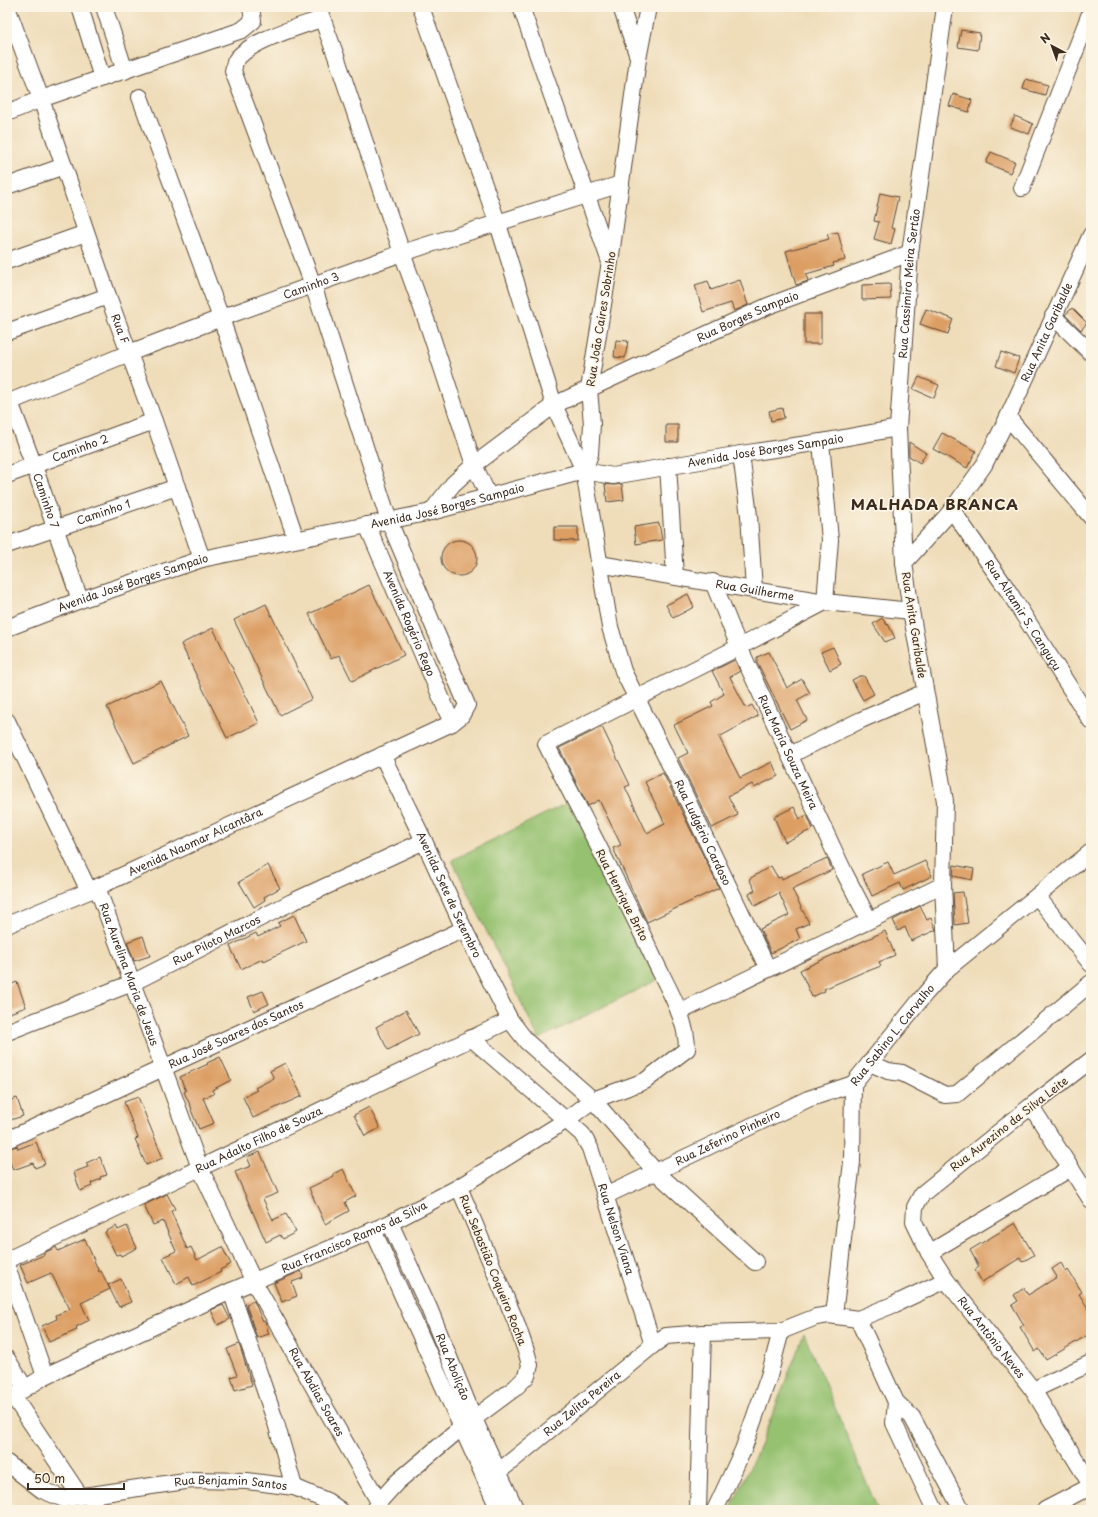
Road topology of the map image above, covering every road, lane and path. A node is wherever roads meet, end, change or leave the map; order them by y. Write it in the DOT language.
graph roads {
  1 [pos="7,7"];
  2 [pos="80,7"];
  3 [pos="104,7"];
  4 [pos="251,7"];
  5 [pos="421,7"];
  6 [pos="521,7"];
  7 [pos="621,7"];
  8 [pos="648,7"];
  9 [pos="945,7"];
  10 [pos="1091,11"];
  11 [pos="320,13"];
  12 [pos="638,59"];
  13 [pos="125,71"];
  14 [pos="102,78"];
  15 [pos="140,97"];
  16 [pos="41,99"];
  17 [pos="7,113"];
  18 [pos="64,166"];
  19 [pos="621,184"];
  20 [pos="7,186"];
  21 [pos="1022,188"];
  22 [pos="586,195"];
  23 [pos="498,224"];
  24 [pos="86,233"];
  25 [pos="1091,234"];
  26 [pos="402,253"];
  27 [pos="910,253"];
  28 [pos="1087,254"];
  29 [pos="7,260"];
  30 [pos="610,262"];
  31 [pos="313,285"];
  32 [pos="108,296"];
  33 [pos="1054,316"];
  34 [pos="221,318"];
  35 [pos="7,332"];
  36 [pos="129,353"];
  37 [pos="1091,353"];
  38 [pos="589,390"];
  39 [pos="9,403"];
  40 [pos="554,405"];
  41 [pos="1008,417"];
  42 [pos="154,421"];
  43 [pos="898,428"];
  44 [pos="821,442"];
  45 [pos="741,454"];
  46 [pos="474,465"];
  47 [pos="34,466"];
  48 [pos="668,466"];
  49 [pos="584,471"];
  50 [pos="7,475"];
  51 [pos="177,487"];
  52 [pos="489,497"];
  53 [pos="952,510"];
  54 [pos="431,512"];
  55 [pos="1091,517"];
  56 [pos="389,521"];
  57 [pos="367,525"];
  58 [pos="55,528"];
  59 [pos="296,539"];
  60 [pos="7,545"];
  61 [pos="202,558"];
  62 [pos="904,563"];
  63 [pos="599,564"];
  64 [pos="675,576"];
  65 [pos="713,582"];
  66 [pos="754,589"];
  67 [pos="80,600"];
  68 [pos="825,602"];
  69 [pos="911,611"];
  70 [pos="7,628"];
  71 [pos="739,647"];
  72 [pos="926,692"];
  73 [pos="636,698"];
  74 [pos="7,721"];
  75 [pos="1091,721"];
  76 [pos="452,723"];
  77 [pos="382,755"];
  78 [pos="790,755"];
  79 [pos="424,841"];
  80 [pos="1091,852"];
  81 [pos="943,885"];
  82 [pos="93,889"];
  83 [pos="1037,896"];
  84 [pos="869,920"];
  85 [pos="7,925"];
  86 [pos="464,929"];
  87 [pos="1091,964"];
  88 [pos="768,969"];
  89 [pos="947,969"];
  90 [pos="132,983"];
  91 [pos="1091,983"];
  92 [pos="679,1012"];
  93 [pos="510,1020"];
  94 [pos="7,1032"];
  95 [pos="471,1038"];
  96 [pos="687,1049"];
  97 [pos="1091,1060"];
  98 [pos="870,1062"];
  99 [pos="163,1068"];
  100 [pos="853,1084"];
  101 [pos="593,1100"];
  102 [pos="1031,1106"];
  103 [pos="565,1121"];
  104 [pos="7,1140"];
  105 [pos="200,1168"];
  106 [pos="1071,1168"];
  107 [pos="655,1171"];
  108 [pos="459,1188"];
  109 [pos="928,1189"];
  110 [pos="605,1196"];
  111 [pos="1091,1200"];
  112 [pos="390,1223"];
  113 [pos="373,1230"];
  114 [pos="929,1253"];
  115 [pos="7,1260"];
  116 [pos="755,1262"];
  117 [pos="7,1267"];
  118 [pos="946,1280"];
  119 [pos="254,1282"];
  120 [pos="231,1291"];
  121 [pos="834,1315"];
  122 [pos="858,1319"];
  123 [pos="781,1331"];
  124 [pos="703,1333"];
  125 [pos="653,1345"];
  126 [pos="527,1354"];
  127 [pos="7,1359"];
  128 [pos="1091,1363"];
  129 [pos="46,1376"];
  130 [pos="1033,1390"];
  131 [pos="15,1394"];
  132 [pos="896,1402"];
  133 [pos="468,1424"];
  134 [pos="7,1463"];
  135 [pos="499,1472"];
  136 [pos="486,1482"];
  137 [pos="1091,1485"];
  138 [pos="294,1487"];
  139 [pos="84,1496"];
  140 [pos="377,1506"];
  141 [pos="97,1510"];
  142 [pos="340,1510"];
  143 [pos="499,1510"];
  144 [pos="516,1510"];
  145 [pos="698,1510"];
  146 [pos="715,1510"];
  147 [pos="935,1510"];
  148 [pos="962,1510"];
  149 [pos="1045,1510"];
  1 -- 16 [label="street, Rua F"];
  2 -- 14 [label="street"];
  3 -- 13 [label="street"];
  4 -- 13 [label="street"];
  5 -- 23 [label="street"];
  6 -- 22 [label="street"];
  7 -- 12 [label="street"];
  8 -- 12 [label="street, Rua João Caires Sobrinho"];
  9 -- 27 [label="street, Rua Cassimiro Meira Sertão"];
  10 -- 21 [label="street"];
  11 -- 26 [label="street"];
  11 -- 31 [label="street, Avenida Rogério Rego"];
  12 -- 19 [label="street, Rua João Caires Sobrinho"];
  13 -- 14 [label="street"];
  14 -- 16 [label="street"];
  15 -- 34 [label="street"];
  16 -- 17 [label="street"];
  16 -- 18 [label="street, Rua F"];
  18 -- 20 [label="street"];
  18 -- 24 [label="street, Rua F"];
  19 -- 22 [label="street, Caminho 3"];
  19 -- 30 [label="street, Rua João Caires Sobrinho"];
  22 -- 23 [label="street, Caminho 3"];
  22 -- 30 [label="street"];
  23 -- 26 [label="street, Caminho 3"];
  23 -- 40 [label="street"];
  24 -- 29 [label="street"];
  24 -- 32 [label="street, Rua F"];
  25 -- 28 [label="street, Rua Anita Garibalde"];
  26 -- 31 [label="street, Caminho 3"];
  26 -- 46 [label="street"];
  27 -- 38 [label="street, Rua Borges Sampaio"];
  27 -- 43 [label="street, Rua Cassimiro Meira Sertão"];
  28 -- 33 [label="street, Rua Anita Garibalde"];
  30 -- 38 [label="street, Rua João Caires Sobrinho"];
  31 -- 34 [label="street, Caminho 3"];
  31 -- 56 [label="street, Avenida Rogério Rego"];
  32 -- 35 [label="street"];
  32 -- 36 [label="street, Rua F"];
  33 -- 37 [label="street"];
  33 -- 41 [label="street, Rua Anita Garibalde"];
  34 -- 36 [label="street, Caminho 3"];
  34 -- 59 [label="street"];
  36 -- 39 [label="street, Caminho 3"];
  36 -- 42 [label="street, Rua F"];
  38 -- 40 [label="street, Rua Borges Sampaio"];
  38 -- 49 [label="street, Rua João Caires Sobrinho"];
  39 -- 47 [label="street, Caminho 7"];
  40 -- 46 [label="street, Rua Borges Sampaio"];
  40 -- 49 [label="street"];
  41 -- 53 [label="street, Rua Anita Garibalde"];
  41 -- 55 [label="street"];
  42 -- 47 [label="street, Caminho 2"];
  42 -- 51 [label="street, Rua F"];
  43 -- 44 [label="street, Avenida José Borges Sampaio"];
  43 -- 62 [label="street, Rua Cassimiro Meira Sertão"];
  44 -- 45 [label="street, Avenida José Borges Sampaio"];
  44 -- 68 [label="street"];
  45 -- 48 [label="street, Avenida José Borges Sampaio"];
  45 -- 66 [label="street"];
  46 -- 52 [label="street"];
  46 -- 54 [label="street, Rua Borges Sampaio"];
  47 -- 50 [label="street, Caminho 2"];
  47 -- 58 [label="street, Caminho 7"];
  48 -- 49 [label="street, Avenida José Borges Sampaio"];
  48 -- 64 [label="street"];
  49 -- 52 [label="street, Avenida José Borges Sampaio"];
  49 -- 63 [label="street, Rua João Caires Sobrinho"];
  51 -- 58 [label="street, Caminho 1"];
  51 -- 61 [label="street, Rua F"];
  52 -- 54 [label="street, Avenida José Borges Sampaio"];
  53 -- 62 [label="street, Rua Anita Garibalde"];
  53 -- 75 [label="street, Rua Altamir S. Canguçu"];
  54 -- 56 [label="street, Avenida José Borges Sampaio"];
  56 -- 57 [label="street, Avenida José Borges Sampaio"];
  56 -- 76 [label="street, Avenida Rogério Rego"];
  57 -- 59 [label="street, Avenida José Borges Sampaio"];
  57 -- 76 [label="street, Avenida Rogério Rego"];
  58 -- 60 [label="street, Caminho 1"];
  58 -- 67 [label="street, Caminho 7"];
  59 -- 61 [label="street, Avenida José Borges Sampaio"];
  61 -- 67 [label="street, Avenida José Borges Sampaio"];
  62 -- 69 [label="street, Rua Anita Garibalde"];
  63 -- 64 [label="street, Rua Guilherme"];
  63 -- 73 [label="street, Rua João Caires Sobrinho"];
  64 -- 65 [label="street, Rua Guilherme"];
  65 -- 66 [label="street, Rua Guilherme"];
  65 -- 71 [label="street, Rua Maria Souza Meira"];
  66 -- 68 [label="street, Rua Guilherme"];
  67 -- 70 [label="street, Avenida José Borges Sampaio"];
  68 -- 69 [label="street, Rua Guilherme"];
  68 -- 71 [label="street"];
  69 -- 72 [label="street, Rua Anita Garibalde"];
  71 -- 73 [label="street"];
  71 -- 78 [label="street, Rua Maria Souza Meira"];
  72 -- 78 [label="street"];
  72 -- 81 [label="street, Rua Anita Garibalde"];
  73 -- 88 [label="street, Rua Ludgério Cardoso"];
  73 -- 92 [label="street, Rua Henrique Brito"];
  74 -- 82 [label="street, Rua Aurelina Maria de Jesus"];
  76 -- 77 [label="street"];
  77 -- 79 [label="street, Avenida Sete de Setembro"];
  77 -- 82 [label="street, Avenida Naomar Alcantâra"];
  78 -- 84 [label="street, Rua Maria Souza Meira"];
  79 -- 86 [label="street, Avenida Sete de Setembro"];
  79 -- 90 [label="street, Rua Piloto Marcos"];
  80 -- 83 [label="street, Rua Sabino L. Carvalho"];
  81 -- 84 [label="street"];
  81 -- 89 [label="street, Rua Anita Garibalde"];
  82 -- 85 [label="street, Avenida Naomar Alcantâra"];
  82 -- 90 [label="street, Rua Aurelina Maria de Jesus"];
  83 -- 87 [label="street"];
  83 -- 89 [label="street, Rua Sabino L. Carvalho"];
  84 -- 88 [label="street"];
  86 -- 93 [label="street, Avenida Sete de Setembro"];
  86 -- 99 [label="street, Rua José Soares dos Santos"];
  88 -- 92 [label="street"];
  89 -- 98 [label="street, Rua Sabino L. Carvalho"];
  90 -- 94 [label="street, Rua Piloto Marcos"];
  90 -- 99 [label="street, Rua Aurelina Maria de Jesus"];
  91 -- 98 [label="street"];
  92 -- 96 [label="street, Rua Henrique Brito"];
  93 -- 95 [label="street, Rua Adalto Filho de Souza"];
  93 -- 101 [label="street, Avenida Sete de Setembro"];
  95 -- 103 [label="street, Rua Nelson Viana"];
  95 -- 105 [label="street, Rua Adalto Filho de Souza"];
  96 -- 101 [label="street, Rua Francisco Ramos da Silva"];
  97 -- 102 [label="street, Rua Aurezino da Silva Leite"];
  98 -- 100 [label="street, Rua Sabino L. Carvalho"];
  99 -- 104 [label="street, Rua José Soares dos Santos"];
  99 -- 105 [label="street, Rua Aurelina Maria de Jesus"];
  100 -- 107 [label="street, Rua Zeferino Pinheiro"];
  100 -- 121 [label="street, Rua Sabino L. Carvalho"];
  101 -- 103 [label="street, Rua Francisco Ramos da Silva"];
  101 -- 107 [label="street, Avenida Sete de Setembro"];
  102 -- 106 [label="street"];
  102 -- 109 [label="street, Rua Aurezino da Silva Leite"];
  103 -- 108 [label="street, Rua Francisco Ramos da Silva"];
  103 -- 110 [label="street, Rua Nelson Viana"];
  105 -- 115 [label="street, Rua Adalto Filho de Souza"];
  105 -- 119 [label="street, Rua Aurelina Maria de Jesus"];
  106 -- 111 [label="street"];
  106 -- 114 [label="street"];
  107 -- 110 [label="street, Rua Zeferino Pinheiro"];
  107 -- 116 [label="street, Avenida Sete de Setembro"];
  108 -- 112 [label="street, Rua Francisco Ramos da Silva"];
  108 -- 126 [label="street, Rua Sebastião Coqueiro Rocha"];
  109 -- 114 [label="street, Rua Antônio Neves"];
  110 -- 125 [label="street, Rua Nelson Viana"];
  112 -- 113 [label="street, Rua Francisco Ramos da Silva"];
  112 -- 133 [label="street, Rua Abolição"];
  113 -- 119 [label="street, Rua Francisco Ramos da Silva"];
  113 -- 133 [label="street, Rua Abolição"];
  114 -- 118 [label="street, Rua Antônio Neves"];
  117 -- 129 [label="street"];
  118 -- 122 [label="street"];
  118 -- 130 [label="street, Rua Antônio Neves"];
  119 -- 120 [label="street, Rua Francisco Ramos da Silva"];
  119 -- 140 [label="street, Rua Abdias Soares"];
  120 -- 129 [label="street, Rua Francisco Ramos da Silva"];
  120 -- 138 [label="street"];
  121 -- 122 [label="street"];
  121 -- 123 [label="street"];
  122 -- 132 [label="street"];
  123 -- 124 [label="street"];
  123 -- 146 [label="street"];
  124 -- 125 [label="street, Rua Zelita Pereira"];
  124 -- 145 [label="street"];
  125 -- 135 [label="street, Rua Zelita Pereira"];
  126 -- 133 [label="street, Rua Abdias Soares"];
  127 -- 131 [label="street"];
  128 -- 130 [label="street"];
  129 -- 131 [label="street, Rua Francisco Ramos da Silva"];
  130 -- 137 [label="street, Rua Antônio Neves"];
  131 -- 139 [label="street"];
  132 -- 147 [label="street"];
  132 -- 148 [label="street"];
  133 -- 135 [label="street, Rua Abolição"];
  133 -- 136 [label="street, Rua Abolição"];
  133 -- 140 [label="street, Rua Abdias Soares"];
  134 -- 139 [label="street, Rua Benjamin Santos"];
  135 -- 136 [label="street, Rua Zelita Pereira"];
  135 -- 144 [label="street, Rua Abolição"];
  136 -- 143 [label="street, Rua Abolição"];
  137 -- 149 [label="street"];
  138 -- 139 [label="street, Rua Benjamin Santos"];
  138 -- 142 [label="street, Rua Benjamin Santos"];
  139 -- 141 [label="street"];
}
